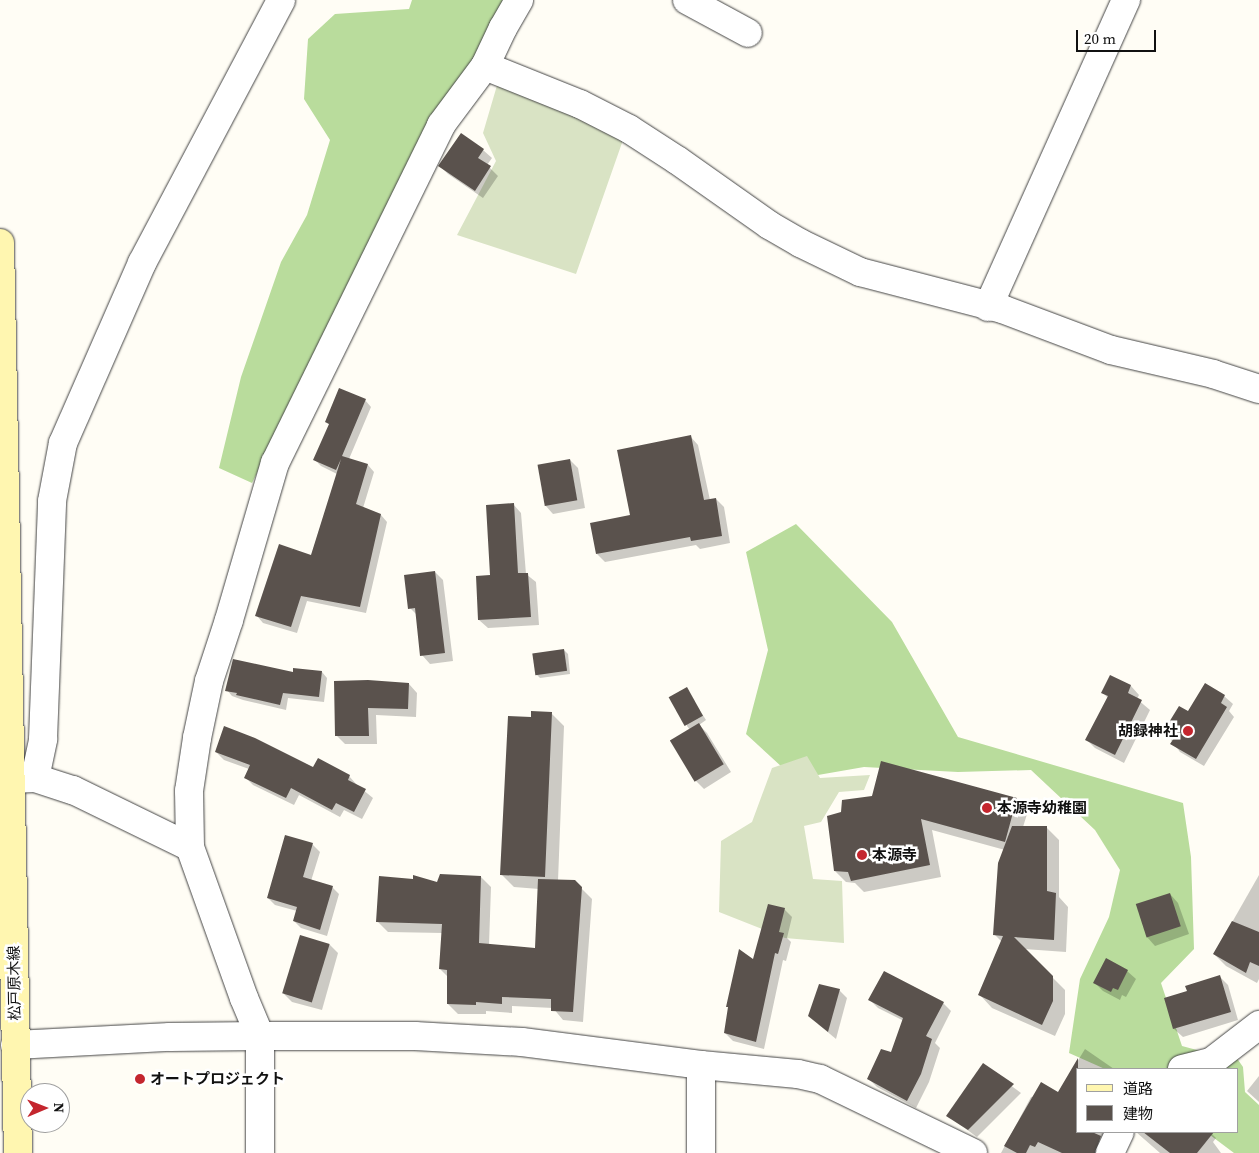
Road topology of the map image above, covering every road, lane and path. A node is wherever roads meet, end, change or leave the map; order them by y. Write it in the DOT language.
graph roads {
  1 [pos="281,0"];
  2 [pos="520,0"];
  3 [pos="687,0"];
  4 [pos="1126,0"];
  5 [pos="748,33"];
  6 [pos="485,66"];
  7 [pos="0,242"];
  8 [pos="988,307"];
  9 [pos="1259,389"];
  10 [pos="23,779"];
  11 [pos="190,847"];
  12 [pos="1259,1025"];
  13 [pos="260,1036"];
  14 [pos="15,1046"];
  15 [pos="701,1066"];
  16 [pos="1186,1068"];
  17 [pos="1120,1133"];
  18 [pos="18,1153"];
  19 [pos="260,1153"];
  20 [pos="701,1153"];
  21 [pos="973,1153"];
  22 [pos="1110,1153"];
  1 -- 10 [label="street"];
  2 -- 6 [label="street"];
  3 -- 5 [label="street"];
  4 -- 8 [label="street"];
  6 -- 8 [label="street"];
  6 -- 11 [label="street"];
  7 -- 10 [label="main road, 松戸原木線"];
  8 -- 9 [label="street"];
  10 -- 11 [label="street"];
  10 -- 14 [label="main road, 松戸原木線"];
  11 -- 13 [label="street"];
  12 -- 16 [label="street"];
  13 -- 14 [label="street"];
  13 -- 15 [label="street"];
  13 -- 19 [label="street"];
  14 -- 18 [label="main road, 松戸原木線"];
  15 -- 20 [label="street"];
  15 -- 21 [label="street"];
  17 -- 22 [label="street"];
}
